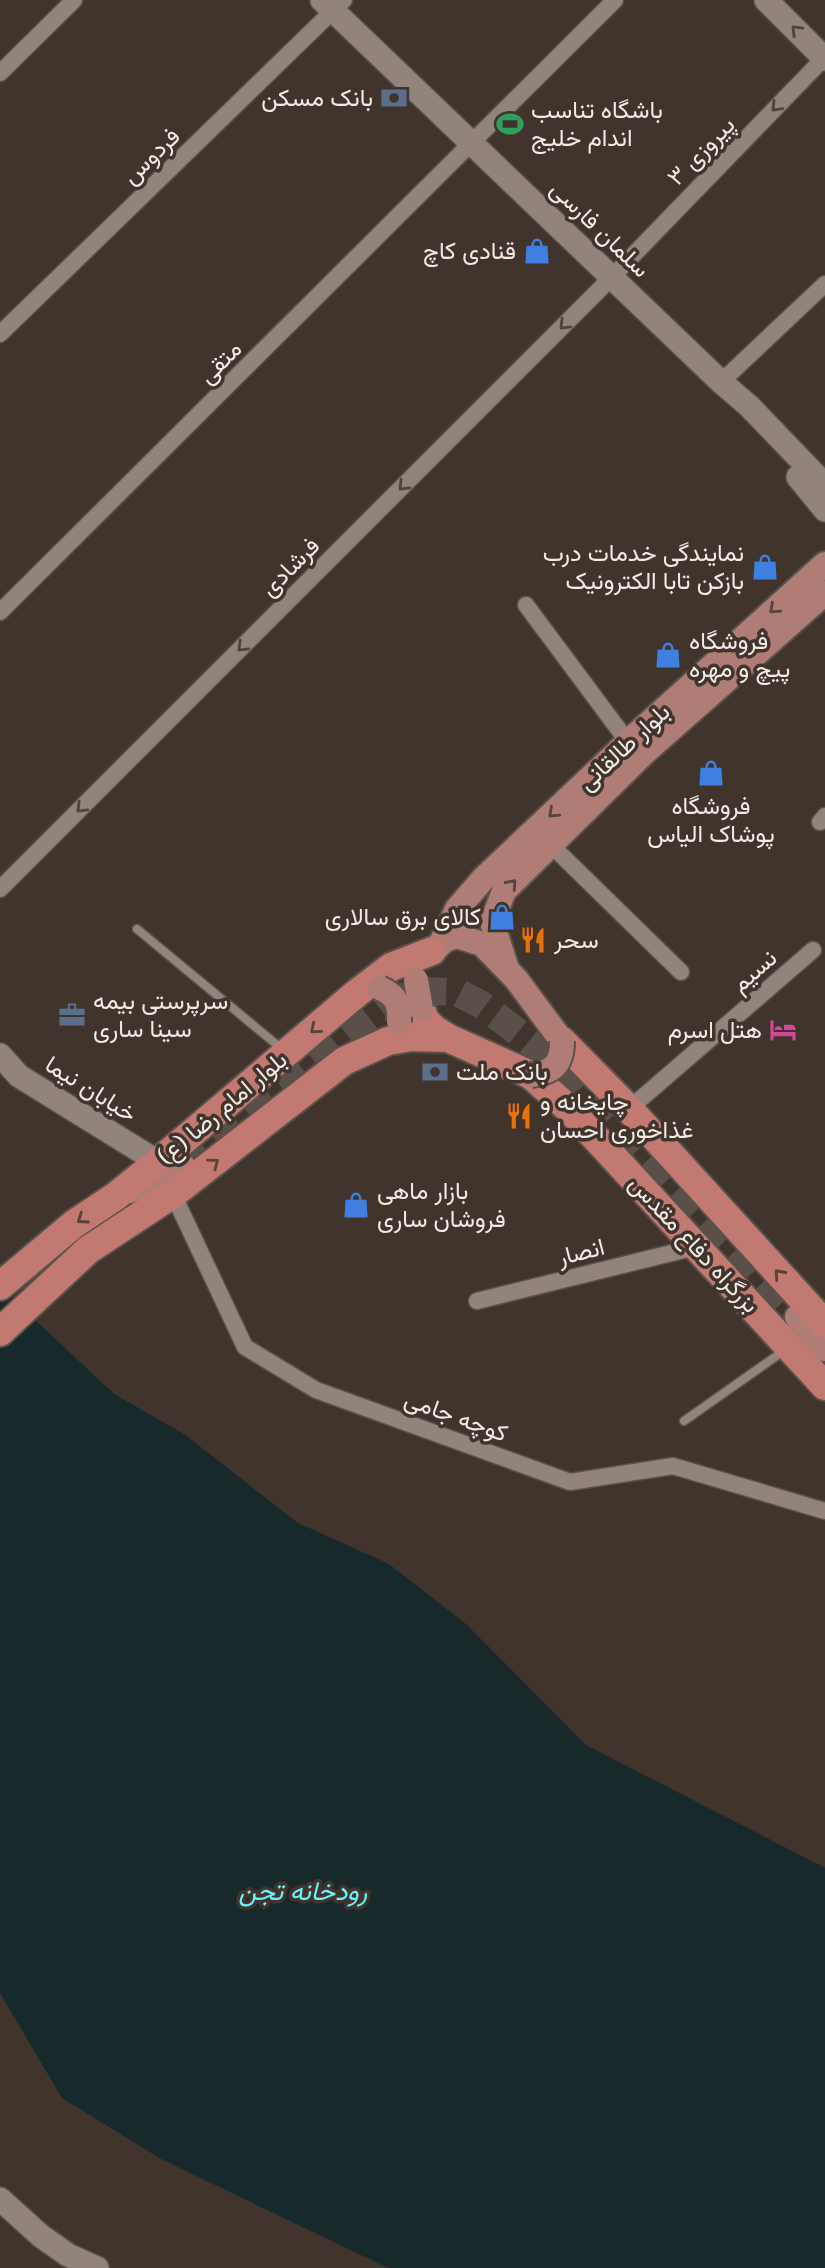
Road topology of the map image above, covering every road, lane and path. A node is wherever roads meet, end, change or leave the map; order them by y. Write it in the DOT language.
graph roads {
  1 [pos="74,0"];
  2 [pos="615,0"];
  3 [pos="766,0"];
  4 [pos="333,4"];
  5 [pos="825,58"];
  6 [pos="0,73"];
  7 [pos="472,143"];
  8 [pos="612,277"];
  9 [pos="825,284"];
  10 [pos="0,334"];
  11 [pos="721,382"];
  12 [pos="778,439"];
  13 [pos="825,485"];
  14 [pos="825,510"];
  15 [pos="823,563"];
  16 [pos="825,593"];
  17 [pos="526,605"];
  18 [pos="0,612"];
  19 [pos="628,742"];
  20 [pos="550,844"];
  21 [pos="0,889"];
  22 [pos="137,929"];
  23 [pos="436,947"];
  24 [pos="813,950"];
  25 [pos="507,969"];
  26 [pos="681,972"];
  27 [pos="368,991"];
  28 [pos="401,1025"];
  29 [pos="448,1038"];
  30 [pos="287,1053"];
  31 [pos="0,1055"];
  32 [pos="574,1059"];
  33 [pos="548,1087"];
  34 [pos="629,1109"];
  35 [pos="171,1164"];
  36 [pos="173,1194"];
  37 [pos="696,1247"];
  38 [pos="8,1279"];
  39 [pos="477,1301"];
  40 [pos="817,1319"];
  41 [pos="0,1332"];
  42 [pos="789,1347"];
  43 [pos="825,1349"];
  44 [pos="825,1386"];
  45 [pos="684,1421"];
  46 [pos="825,1511"];
  47 [pos="0,2199"];
  48 [pos="97,2268"];
  1 -- 6 [label="street"];
  2 -- 7 [label="street, متقی"];
  5 -- 3 [label="street, one-way"];
  4 -- 7 [label="street, سلمان فارسی"];
  4 -- 10 [label="street, فردوس"];
  5 -- 8 [label="street, پیروزی ٣, one-way"];
  7 -- 8 [label="street, سلمان فارسی"];
  7 -- 18 [label="street, متقی"];
  8 -- 11 [label="street, سلمان فارسی"];
  8 -- 21 [label="street, فرشادی, one-way"];
  9 -- 11 [label="street"];
  11 -- 12 [label="street, سلمان فارسی"];
  12 -- 13 [label="street, سلمان فارسی"];
  12 -- 14 [label="street, سلمان فارسی"];
  15 -- 19 [label="main road, بلوار طالقانی, one-way"];
  16 -- 20 [label="main road, بلوار طالقانی"];
  17 -- 19 [label="street"];
  19 -- 23 [label="main road, بلوار طالقانی, one-way"];
  25 -- 20 [label="main road, بلوار طالقانی, one-way"];
  20 -- 26 [label="street"];
  22 -- 30 [label="lane"];
  23 -- 25 [label="main road"];
  23 -- 27 [label="highway, بلوار امام رضا (ع)"];
  23 -- 28 [label="main road, بلوار طالقانی, bridge"];
  24 -- 34 [label="street, نسیم"];
  25 -- 32 [label="main road"];
  27 -- 28 [label="main road, bridge"];
  27 -- 30 [label="highway, بلوار امام رضا (ع), one-way"];
  28 -- 29 [label="highway"];
  28 -- 29 [label="highway, بلوار امام رضا (ع)"];
  36 -- 28 [label="highway, بلوار امام رضا (ع), one-way"];
  29 -- 33 [label="highway"];
  30 -- 35 [label="highway, بلوار امام رضا (ع)"];
  31 -- 35 [label="street, خیابان نیما"];
  32 -- 33 [label="main road, bridge"];
  32 -- 34 [label="highway, بزرگراه دفاع مقدس"];
  33 -- 37 [label="highway, بزرگراه دفاع مقدس"];
  40 -- 34 [label="highway, بزرگراه دفاع مقدس, one-way"];
  35 -- 38 [label="highway, بلوار امام رضا (ع), one-way"];
  36 -- 41 [label="highway, بلوار امام رضا (ع)"];
  36 -- 46 [label="street, کوچه جامی"];
  37 -- 39 [label="street, انصار"];
  37 -- 42 [label="highway, بزرگراه دفاع مقدس"];
  40 -- 43 [label="main road"];
  42 -- 44 [label="highway, بزرگراه دفاع مقدس"];
  42 -- 45 [label="lane"];
  47 -- 48 [label="street"];
}
